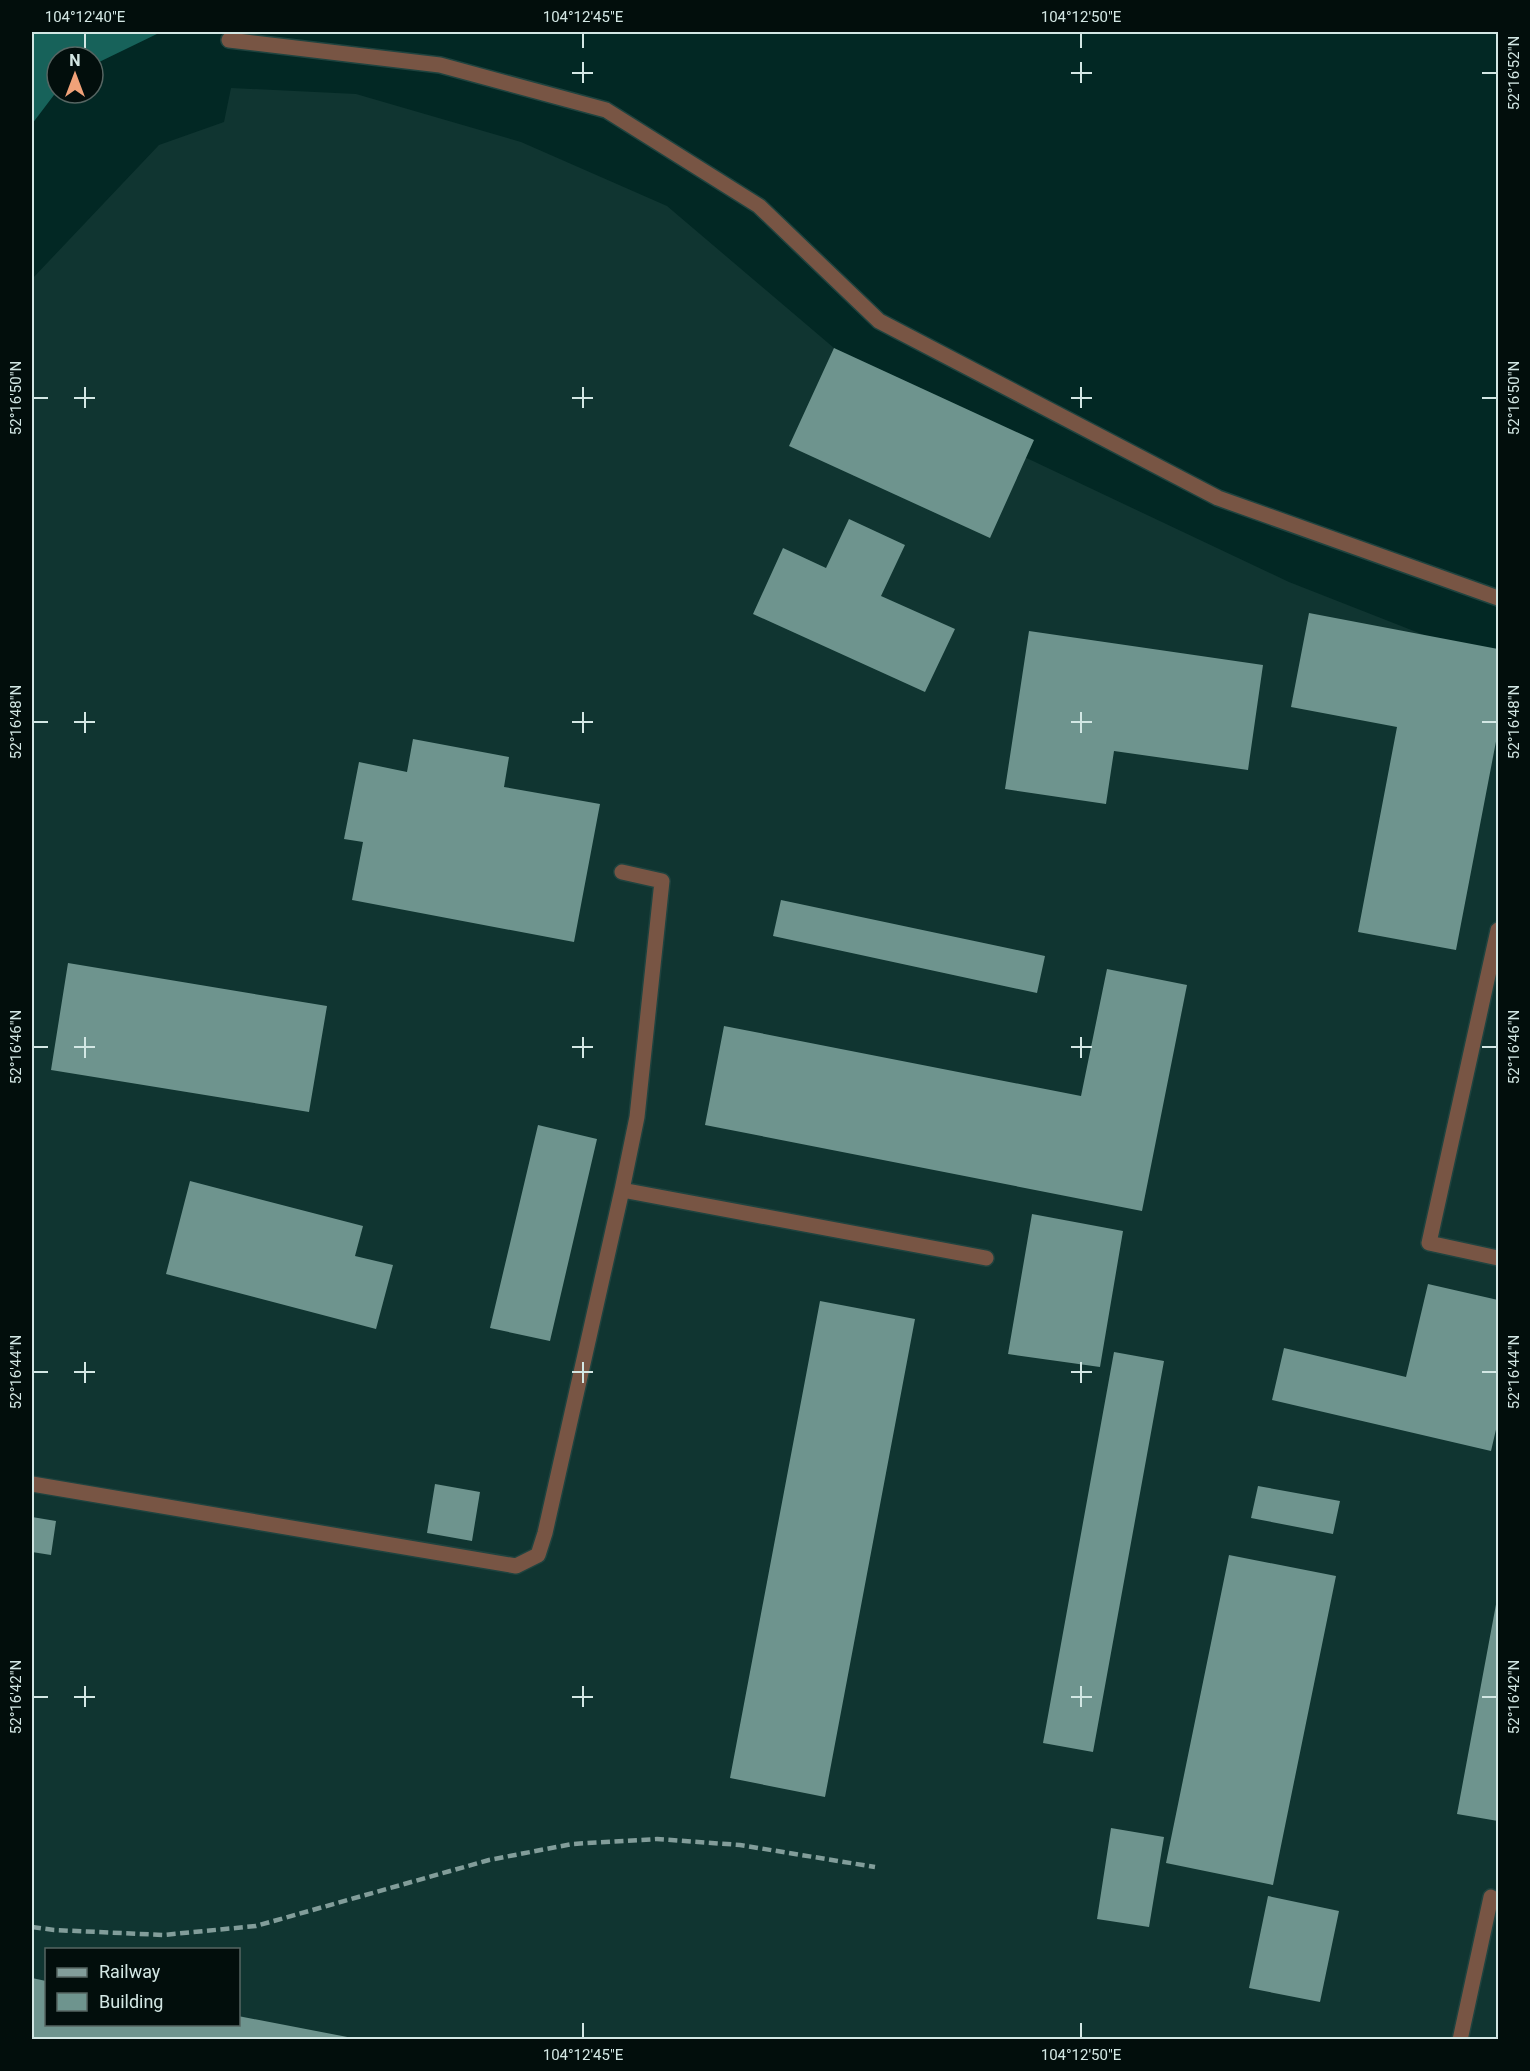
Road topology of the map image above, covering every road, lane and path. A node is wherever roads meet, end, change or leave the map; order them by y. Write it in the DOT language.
graph roads {
  1 [pos="229,40"];
  2 [pos="1498,598"];
  3 [pos="622,872"];
  4 [pos="1498,930"];
  5 [pos="622,1190"];
  6 [pos="986,1258"];
  7 [pos="1498,1258"];
  8 [pos="32,1484"];
  9 [pos="1491,1897"];
  10 [pos="1460,2040"];
  1 -- 2 [label="lane"];
  3 -- 5 [label="lane"];
  4 -- 7 [label="lane"];
  5 -- 6 [label="lane"];
  5 -- 8 [label="lane"];
  9 -- 10 [label="lane"];
}
